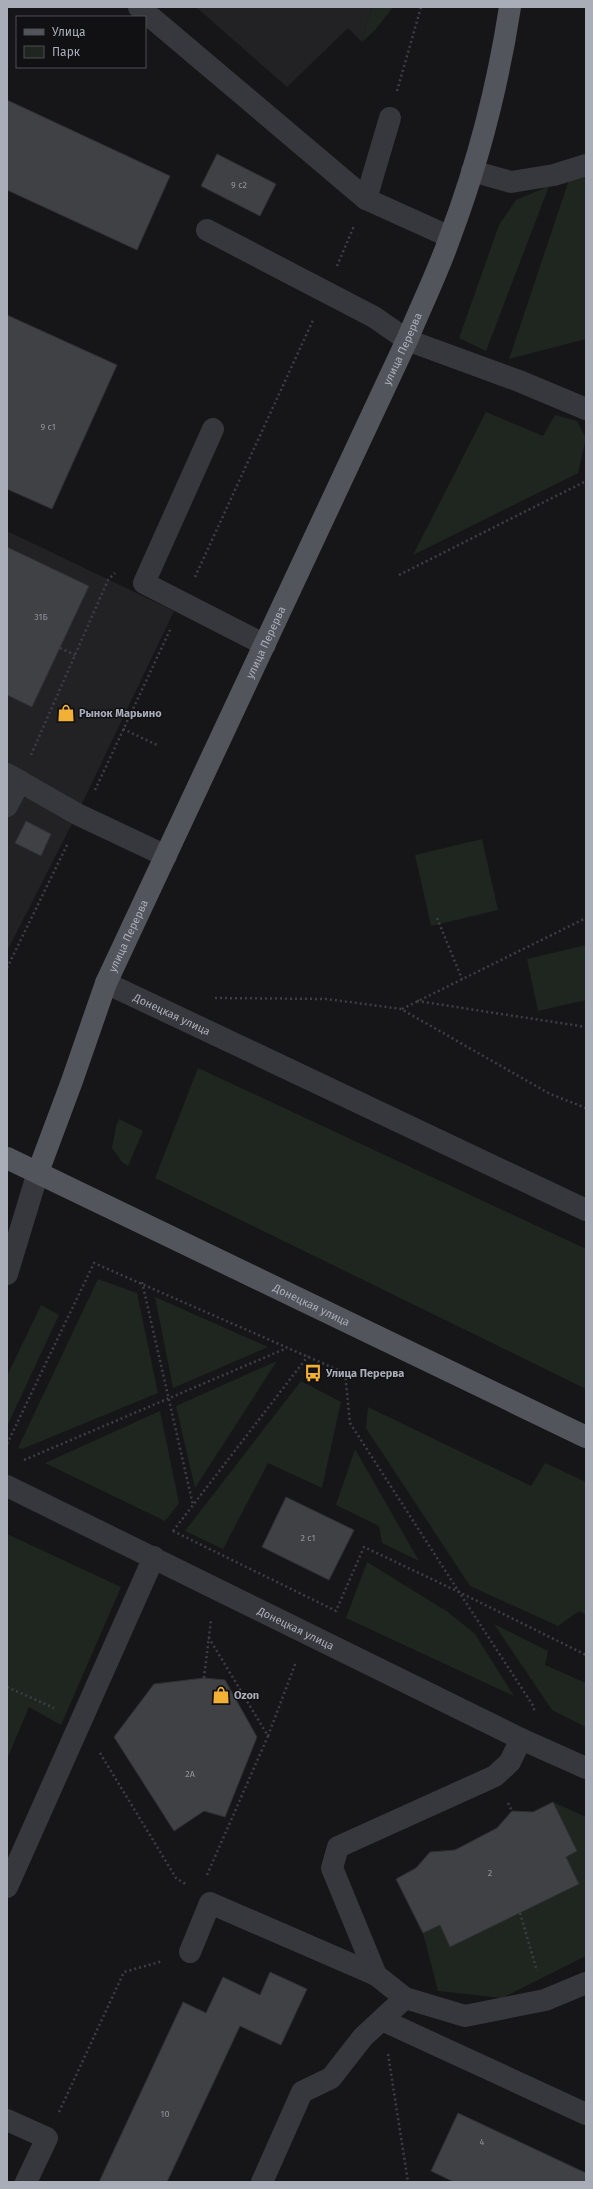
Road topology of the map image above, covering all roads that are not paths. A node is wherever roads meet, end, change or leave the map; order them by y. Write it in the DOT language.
graph roads {
  1 [pos="139,7"];
  2 [pos="510,7"];
  3 [pos="390,118"];
  4 [pos="586,165"];
  5 [pos="472,171"];
  6 [pos="366,199"];
  7 [pos="207,230"];
  8 [pos="450,237"];
  9 [pos="407,340"];
  10 [pos="586,409"];
  11 [pos="213,429"];
  12 [pos="265,645"];
  13 [pos="13,777"];
  14 [pos="7,806"];
  15 [pos="166,856"];
  16 [pos="106,982"];
  17 [pos="7,1158"];
  18 [pos="38,1172"];
  19 [pos="586,1210"];
  20 [pos="7,1274"];
  21 [pos="586,1437"];
  22 [pos="7,1486"];
  23 [pos="154,1557"];
  24 [pos="528,1742"];
  25 [pos="586,1768"];
  26 [pos="7,1887"];
  27 [pos="190,1952"];
  28 [pos="376,1975"];
  29 [pos="586,1983"];
  30 [pos="405,1998"];
  31 [pos="382,2020"];
  32 [pos="586,2114"];
  33 [pos="7,2120"];
  34 [pos="26,2182"];
  35 [pos="262,2182"];
  1 -- 6 [label="street"];
  2 -- 5 [label="main road, улица Перерва"];
  3 -- 6 [label="street"];
  4 -- 5 [label="street"];
  5 -- 8 [label="main road, улица Перерва"];
  6 -- 8 [label="street"];
  7 -- 9 [label="street"];
  8 -- 9 [label="main road, улица Перерва"];
  9 -- 10 [label="street"];
  9 -- 12 [label="main road, улица Перерва"];
  11 -- 12 [label="street"];
  12 -- 15 [label="main road, улица Перерва"];
  13 -- 14 [label="street"];
  13 -- 15 [label="street"];
  15 -- 16 [label="main road, улица Перерва"];
  16 -- 18 [label="main road, улица Перерва"];
  16 -- 19 [label="street, Донецкая улица"];
  17 -- 18 [label="main road, Донецкая улица"];
  18 -- 20 [label="street, улица Перерва"];
  18 -- 21 [label="main road, Донецкая улица"];
  22 -- 23 [label="street, Донецкая улица"];
  23 -- 24 [label="street, Донецкая улица"];
  23 -- 26 [label="street"];
  24 -- 25 [label="street, Донецкая улица"];
  24 -- 28 [label="street"];
  27 -- 28 [label="street"];
  28 -- 30 [label="street"];
  29 -- 30 [label="street"];
  30 -- 31 [label="street"];
  31 -- 32 [label="street"];
  31 -- 35 [label="street"];
  33 -- 34 [label="street"];
}
